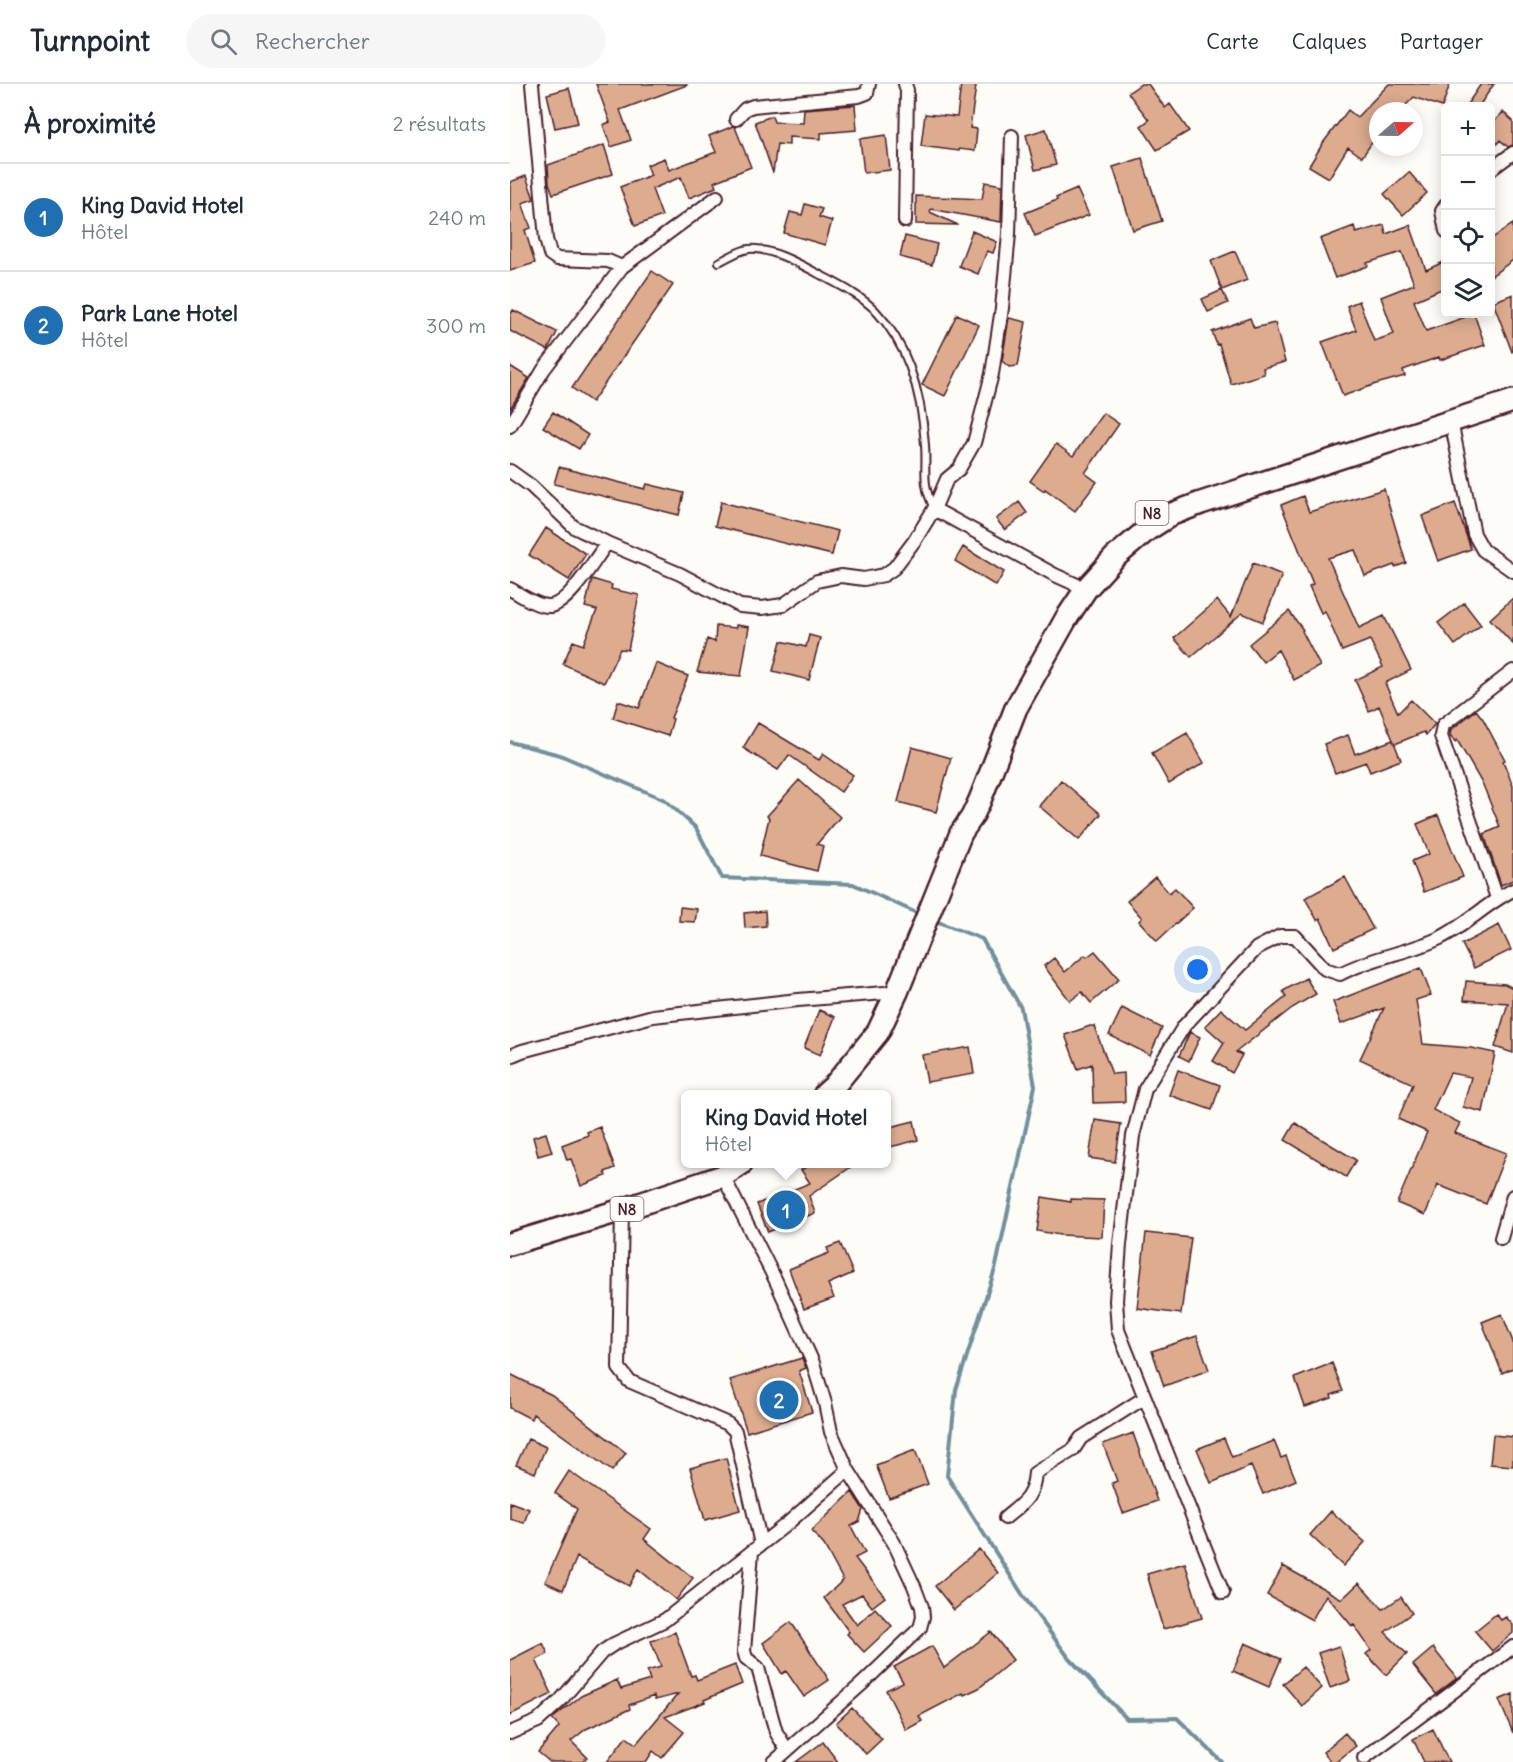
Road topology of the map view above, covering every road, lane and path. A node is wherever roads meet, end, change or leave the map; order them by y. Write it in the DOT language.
graph roads {
  1 [pos="532,84"];
  2 [pos="869,84"];
  3 [pos="905,84"];
  4 [pos="736,119"];
  5 [pos="1012,136"];
  6 [pos="1513,153"];
  7 [pos="1495,167"];
  8 [pos="717,197"];
  9 [pos="905,221"];
  10 [pos="719,262"];
  11 [pos="622,267"];
  12 [pos="1513,388"];
  13 [pos="1513,401"];
  14 [pos="1451,421"];
  15 [pos="510,426"];
  16 [pos="1341,450"];
  17 [pos="510,471"];
  18 [pos="934,509"];
  19 [pos="607,543"];
  20 [pos="1513,571"];
  21 [pos="1080,586"];
  22 [pos="510,590"];
  23 [pos="1513,671"];
  24 [pos="1513,890"];
  25 [pos="1497,898"];
  26 [pos="897,992"];
  27 [pos="510,1056"];
  28 [pos="830,1090"];
  29 [pos="735,1168"];
  30 [pos="723,1176"];
  31 [pos="1513,1196"];
  32 [pos="622,1210"];
  33 [pos="1501,1238"];
  34 [pos="510,1244"];
  35 [pos="1144,1398"];
  36 [pos="848,1470"];
  37 [pos="1005,1518"];
  38 [pos="757,1548"];
  39 [pos="1223,1593"];
  40 [pos="1513,1647"];
  41 [pos="510,1733"];
  42 [pos="787,1750"];
  43 [pos="1364,1758"];
  44 [pos="774,1762"];
  1 -- 11 [label="street"];
  2 -- 4 [label="street"];
  3 -- 9 [label="street"];
  5 -- 18 [label="street"];
  6 -- 7 [label="street"];
  8 -- 11 [label="street"];
  10 -- 18 [label="lane"];
  11 -- 15 [label="street"];
  12 -- 16 [label="highway, N8"];
  13 -- 14 [label="highway, N8"];
  14 -- 16 [label="highway, N8"];
  14 -- 20 [label="street"];
  16 -- 21 [label="highway, N8"];
  17 -- 19 [label="street"];
  18 -- 19 [label="street"];
  18 -- 21 [label="street"];
  19 -- 22 [label="street"];
  21 -- 26 [label="highway, N8"];
  23 -- 25 [label="street"];
  24 -- 25 [label="street"];
  25 -- 35 [label="street"];
  26 -- 27 [label="street"];
  26 -- 28 [label="highway, N8"];
  29 -- 30 [label="highway, N8"];
  30 -- 32 [label="highway, N8"];
  30 -- 36 [label="street"];
  31 -- 33 [label="street"];
  32 -- 34 [label="highway, N8"];
  32 -- 38 [label="street"];
  35 -- 37 [label="street"];
  35 -- 39 [label="street"];
  36 -- 38 [label="street"];
  36 -- 42 [label="street"];
  38 -- 41 [label="street"];
  38 -- 42 [label="street"];
  40 -- 43 [label="street"];
  42 -- 44 [label="street"];
}
